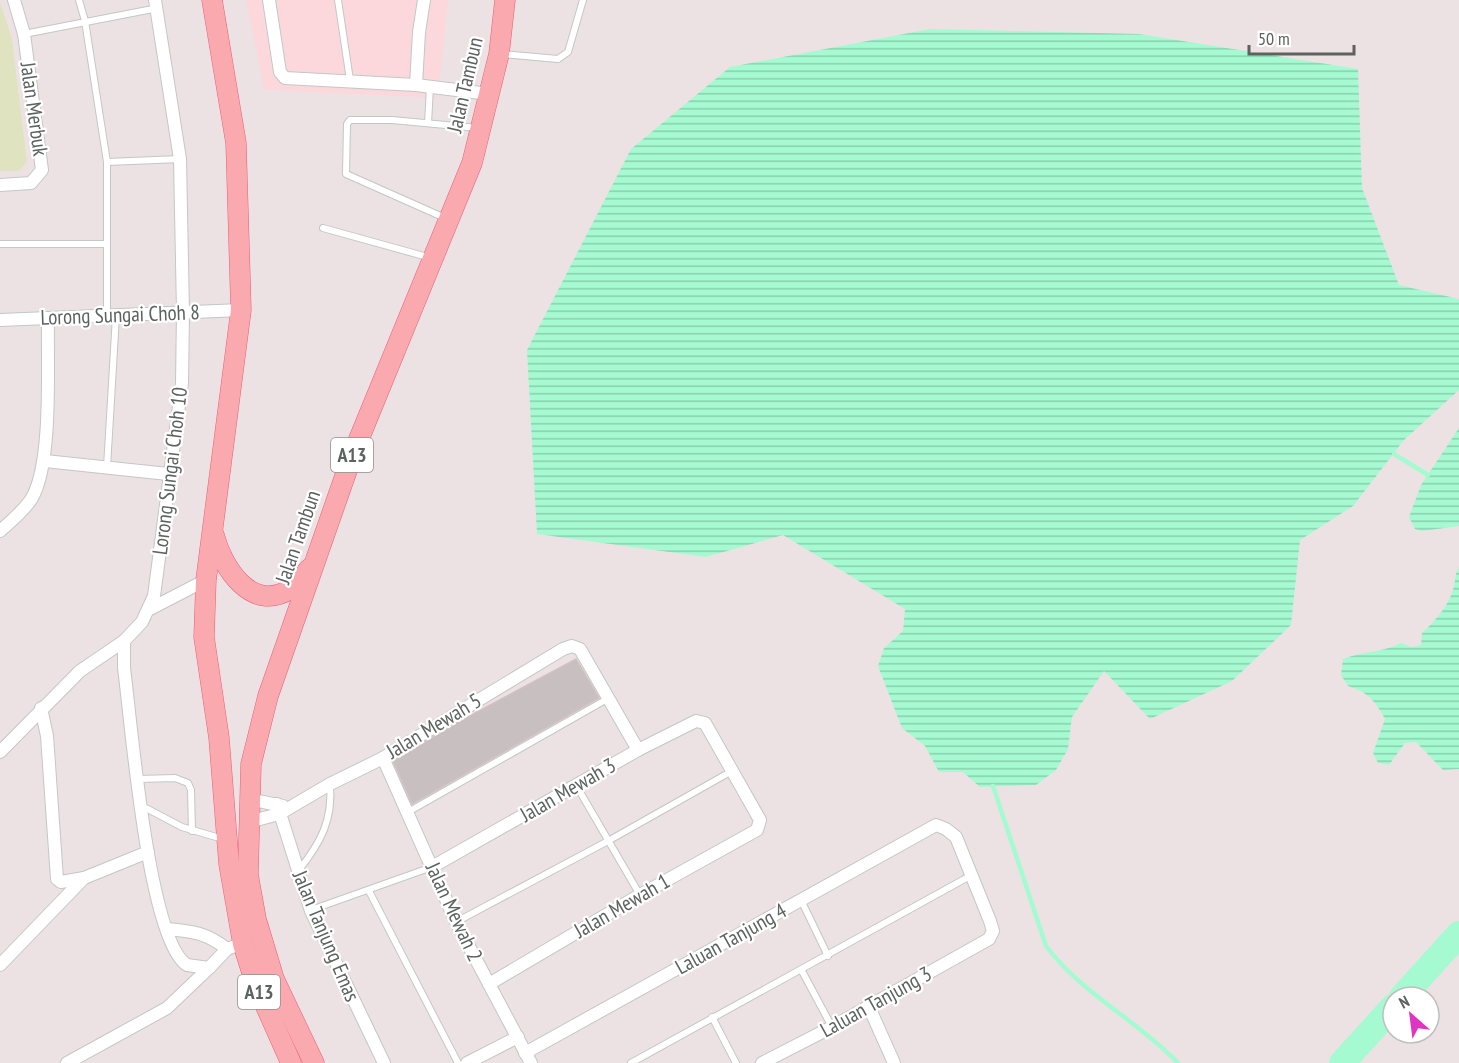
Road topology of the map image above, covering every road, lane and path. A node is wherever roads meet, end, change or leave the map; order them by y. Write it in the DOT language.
graph roads {
  1 [pos="14,0"];
  2 [pos="79,0"];
  3 [pos="212,0"];
  4 [pos="269,0"];
  5 [pos="338,0"];
  6 [pos="424,0"];
  7 [pos="506,0"];
  8 [pos="583,0"];
  9 [pos="157,4"];
  10 [pos="85,21"];
  11 [pos="24,34"];
  12 [pos="499,54"];
  13 [pos="350,80"];
  14 [pos="416,85"];
  15 [pos="430,87"];
  16 [pos="489,94"];
  17 [pos="428,123"];
  18 [pos="480,128"];
  19 [pos="180,159"];
  20 [pos="107,162"];
  21 [pos="0,185"];
  22 [pos="448,220"];
  23 [pos="323,228"];
  24 [pos="0,244"];
  25 [pos="107,244"];
  26 [pos="431,258"];
  27 [pos="241,310"];
  28 [pos="183,312"];
  29 [pos="112,315"];
  30 [pos="48,318"];
  31 [pos="0,320"];
  32 [pos="45,461"];
  33 [pos="107,467"];
  34 [pos="168,474"];
  35 [pos="213,528"];
  36 [pos="0,531"];
  37 [pos="315,562"];
  38 [pos="206,580"];
  39 [pos="150,609"];
  40 [pos="124,641"];
  41 [pos="609,698"];
  42 [pos="41,708"];
  43 [pos="638,750"];
  44 [pos="0,752"];
  45 [pos="383,758"];
  46 [pos="732,770"];
  47 [pos="138,778"];
  48 [pos="330,784"];
  49 [pos="576,785"];
  50 [pos="249,799"];
  51 [pos="141,806"];
  52 [pos="281,809"];
  53 [pos="407,812"];
  54 [pos="248,822"];
  55 [pos="192,831"];
  56 [pos="227,841"];
  57 [pos="608,841"];
  58 [pos="148,852"];
  59 [pos="432,867"];
  60 [pos="297,872"];
  61 [pos="970,876"];
  62 [pos="84,878"];
  63 [pos="369,891"];
  64 [pos="640,895"];
  65 [pos="801,900"];
  66 [pos="311,911"];
  67 [pos="456,922"];
  68 [pos="167,929"];
  69 [pos="235,946"];
  70 [pos="828,956"];
  71 [pos="0,964"];
  72 [pos="209,968"];
  73 [pos="802,971"];
  74 [pos="489,984"];
  75 [pos="869,1007"];
  76 [pos="712,1017"];
  77 [pos="832,1027"];
  78 [pos="518,1037"];
  79 [pos="528,1058"];
  80 [pos="67,1063"];
  81 [pos="291,1063"];
  82 [pos="314,1063"];
  83 [pos="384,1063"];
  84 [pos="458,1063"];
  85 [pos="467,1063"];
  86 [pos="631,1063"];
  87 [pos="736,1063"];
  88 [pos="762,1063"];
  89 [pos="894,1063"];
  1 -- 11 [label="street, Jalan Merbuk"];
  2 -- 10 [label="lane"];
  3 -- 27 [label="main road, A13"];
  4 -- 13 [label="street"];
  5 -- 13 [label="lane"];
  6 -- 14 [label="street"];
  7 -- 12 [label="main road, Jalan Tambun / A13"];
  8 -- 12 [label="lane"];
  9 -- 10 [label="lane"];
  9 -- 19 [label="street, Lorong Sungai Choh 10"];
  10 -- 11 [label="lane"];
  10 -- 20 [label="lane"];
  11 -- 21 [label="street, Jalan Merbuk"];
  12 -- 16 [label="main road, Jalan Tambun / A13"];
  13 -- 14 [label="street"];
  14 -- 15 [label="street"];
  15 -- 16 [label="street"];
  15 -- 17 [label="lane"];
  16 -- 18 [label="main road, Jalan Tambun / A13"];
  17 -- 18 [label="lane"];
  17 -- 22 [label="lane"];
  18 -- 22 [label="main road, Jalan Tambun / A13"];
  19 -- 20 [label="lane"];
  19 -- 28 [label="street, Lorong Sungai Choh 10"];
  20 -- 25 [label="lane"];
  22 -- 26 [label="main road, Jalan Tambun / A13"];
  23 -- 26 [label="lane"];
  24 -- 25 [label="lane"];
  25 -- 29 [label="lane"];
  26 -- 37 [label="main road, Jalan Tambun / A13"];
  27 -- 28 [label="street, Lorong Sungai Choh 8"];
  27 -- 35 [label="main road, A13"];
  28 -- 29 [label="street, Lorong Sungai Choh 8"];
  28 -- 34 [label="street, Lorong Sungai Choh 10"];
  29 -- 30 [label="street, Lorong Sungai Choh 8"];
  29 -- 33 [label="lane"];
  30 -- 31 [label="street, Lorong Sungai Choh 8"];
  30 -- 32 [label="street"];
  32 -- 33 [label="street"];
  32 -- 36 [label="street"];
  33 -- 34 [label="street"];
  34 -- 39 [label="street, Lorong Sungai Choh 10"];
  35 -- 37 [label="main road"];
  35 -- 38 [label="main road, A13"];
  37 -- 50 [label="main road, Jalan Tambun / A13"];
  38 -- 39 [label="street"];
  38 -- 56 [label="main road, A13"];
  39 -- 40 [label="street"];
  40 -- 42 [label="street"];
  40 -- 47 [label="street"];
  41 -- 43 [label="street"];
  41 -- 45 [label="street, Jalan Mewah 5"];
  41 -- 53 [label="lane"];
  42 -- 44 [label="street"];
  42 -- 62 [label="street"];
  43 -- 46 [label="street, Jalan Mewah 3"];
  43 -- 49 [label="street, Jalan Mewah 3"];
  45 -- 48 [label="street, Jalan Mewah 5"];
  45 -- 53 [label="street, Jalan Mewah 2"];
  46 -- 57 [label="lane"];
  46 -- 64 [label="street, Jalan Mewah 1"];
  47 -- 51 [label="street"];
  47 -- 55 [label="lane"];
  48 -- 52 [label="street, Jalan Mewah 5"];
  48 -- 60 [label="lane"];
  49 -- 57 [label="lane"];
  49 -- 59 [label="street, Jalan Mewah 3"];
  50 -- 52 [label="street"];
  50 -- 54 [label="main road, Jalan Tambun / A13"];
  51 -- 55 [label="lane"];
  51 -- 58 [label="street"];
  52 -- 54 [label="street, Jalan Mewah 5"];
  52 -- 60 [label="street, Jalan Tanjung Emas"];
  53 -- 59 [label="street, Jalan Mewah 2"];
  54 -- 82 [label="main road, Jalan Tambun / A13"];
  55 -- 56 [label="lane"];
  56 -- 69 [label="main road, A13"];
  57 -- 64 [label="lane"];
  57 -- 67 [label="lane"];
  58 -- 62 [label="street"];
  58 -- 68 [label="street"];
  59 -- 63 [label="lane"];
  59 -- 67 [label="street, Jalan Mewah 2"];
  60 -- 66 [label="street, Jalan Tanjung Emas"];
  61 -- 65 [label="street, Laluan Tanjung 4"];
  61 -- 70 [label="lane"];
  61 -- 75 [label="street, Laluan Tanjung 3"];
  62 -- 71 [label="street"];
  63 -- 66 [label="lane"];
  63 -- 84 [label="lane"];
  64 -- 74 [label="street, Jalan Mewah 1"];
  65 -- 70 [label="lane"];
  65 -- 79 [label="street, Laluan Tanjung 4"];
  66 -- 83 [label="street, Jalan Tanjung Emas"];
  67 -- 74 [label="street, Jalan Mewah 2"];
  68 -- 69 [label="street"];
  68 -- 72 [label="street"];
  69 -- 72 [label="street"];
  69 -- 81 [label="main road, A13"];
  70 -- 73 [label="lane"];
  72 -- 80 [label="street"];
  73 -- 76 [label="lane"];
  73 -- 77 [label="lane"];
  74 -- 78 [label="street, Jalan Mewah 2"];
  75 -- 77 [label="street, Laluan Tanjung 3"];
  75 -- 89 [label="street"];
  76 -- 86 [label="lane"];
  76 -- 87 [label="lane"];
  77 -- 88 [label="street, Laluan Tanjung 3"];
  78 -- 79 [label="street, Jalan Mewah 2"];
  78 -- 85 [label="street"];
}
